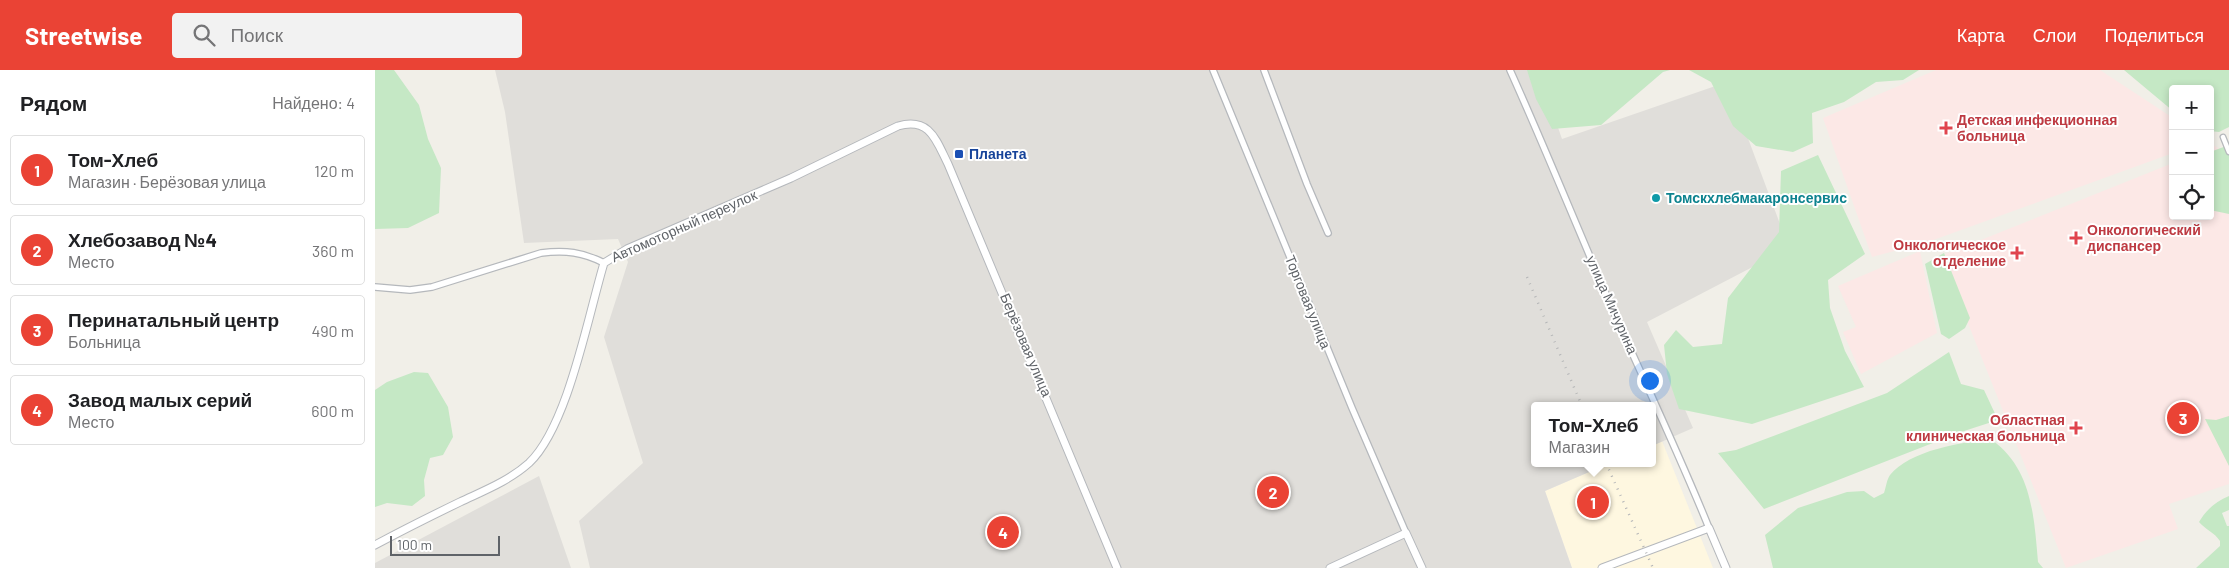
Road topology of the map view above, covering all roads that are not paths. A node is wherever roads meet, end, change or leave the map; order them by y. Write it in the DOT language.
graph roads {
  1 [pos="1214,70"];
  2 [pos="1264,70"];
  3 [pos="1510,70"];
  4 [pos="925,127"];
  5 [pos="2223,137"];
  6 [pos="2229,152"];
  7 [pos="1328,232"];
  8 [pos="604,262"];
  9 [pos="375,288"];
  10 [pos="1655,402"];
  11 [pos="1656,403"];
  12 [pos="1709,528"];
  13 [pos="1406,533"];
  14 [pos="375,545"];
  15 [pos="1117,568"];
  16 [pos="1330,568"];
  17 [pos="1422,568"];
  18 [pos="1602,568"];
  19 [pos="1726,568"];
  1 -- 13 [label="street, Торговая улица"];
  2 -- 7 [label="street"];
  3 -- 10 [label="street, улица Мичурина"];
  4 -- 8 [label="street, Автомоторный переулок"];
  4 -- 15 [label="street, Берёзовая улица"];
  5 -- 6 [label="street"];
  8 -- 9 [label="street, Автомоторный переулок"];
  8 -- 14 [label="street"];
  11 -- 12 [label="street, улица Мичурина"];
  12 -- 18 [label="street"];
  12 -- 19 [label="street, улица Мичурина"];
  13 -- 16 [label="street"];
  13 -- 17 [label="street"];
}
